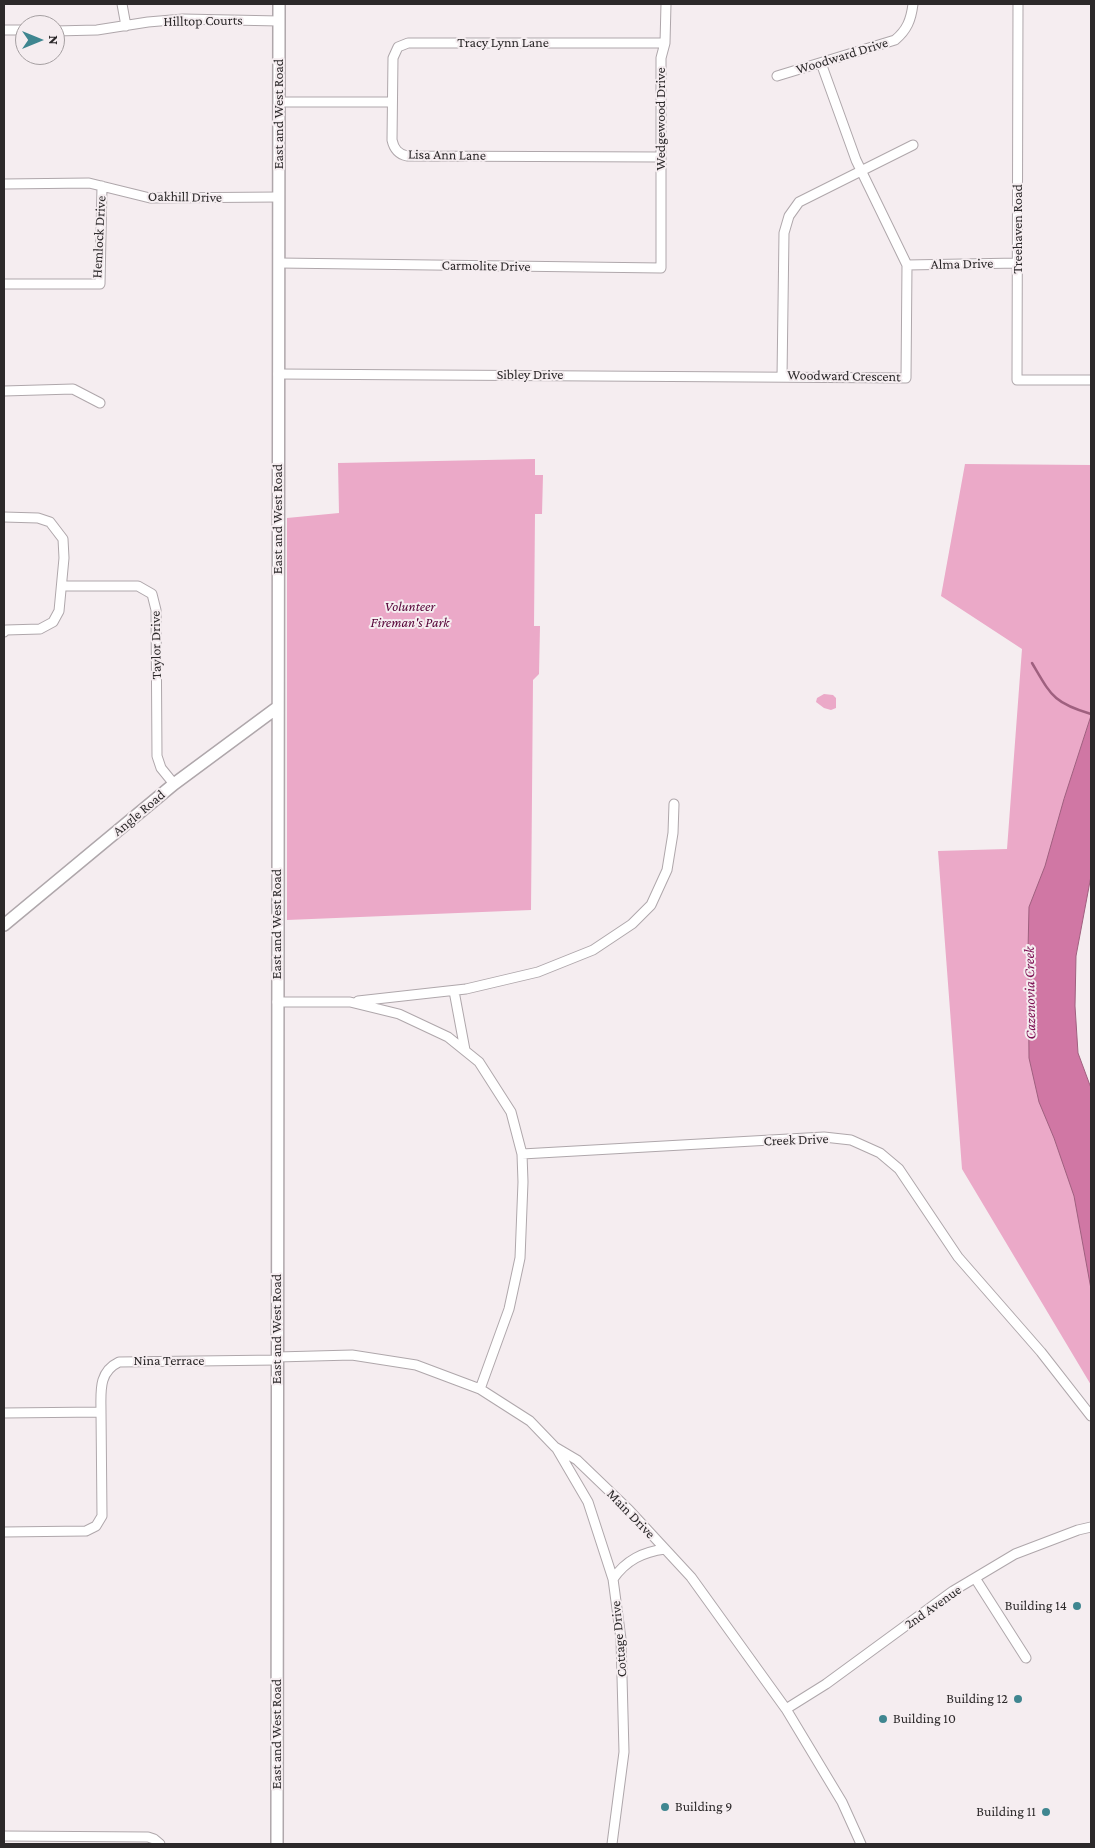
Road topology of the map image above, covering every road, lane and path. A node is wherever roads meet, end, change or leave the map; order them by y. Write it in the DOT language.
graph roads {
  1 [pos="122,4"];
  2 [pos="279,4"];
  3 [pos="666,4"];
  4 [pos="913,4"];
  5 [pos="1018,4"];
  6 [pos="279,21"];
  7 [pos="126,26"];
  8 [pos="65,30"];
  9 [pos="665,43"];
  10 [pos="821,63"];
  11 [pos="777,76"];
  12 [pos="279,102"];
  13 [pos="392,102"];
  14 [pos="913,145"];
  15 [pos="661,157"];
  16 [pos="861,171"];
  17 [pos="4,184"];
  18 [pos="102,186"];
  19 [pos="279,197"];
  20 [pos="661,234"];
  21 [pos="279,263"];
  22 [pos="1018,263"];
  23 [pos="906,264"];
  24 [pos="4,284"];
  25 [pos="278,374"];
  26 [pos="782,377"];
  27 [pos="1091,380"];
  28 [pos="4,391"];
  29 [pos="100,403"];
  30 [pos="4,517"];
  31 [pos="62,586"];
  32 [pos="4,632"];
  33 [pos="278,706"];
  34 [pos="174,784"];
  35 [pos="674,804"];
  36 [pos="4,926"];
  37 [pos="454,991"];
  38 [pos="277,1002"];
  39 [pos="350,1002"];
  40 [pos="464,1050"];
  41 [pos="522,1154"];
  42 [pos="277,1358"];
  43 [pos="480,1389"];
  44 [pos="4,1412"];
  45 [pos="101,1412"];
  46 [pos="1091,1416"];
  47 [pos="555,1446"];
  48 [pos="1091,1527"];
  49 [pos="4,1532"];
  50 [pos="665,1549"];
  51 [pos="975,1578"];
  52 [pos="613,1579"];
  53 [pos="1026,1658"];
  54 [pos="786,1709"];
  55 [pos="4,1836"];
  56 [pos="160,1844"];
  57 [pos="277,1844"];
  58 [pos="612,1844"];
  59 [pos="861,1844"];
  1 -- 7 [label="street"];
  2 -- 6 [label="street, East and West Road"];
  3 -- 9 [label="street, Wedgewood Drive"];
  4 -- 10 [label="street, Woodward Drive"];
  5 -- 22 [label="street, Treehaven Road"];
  6 -- 7 [label="street, Hilltop Courts"];
  6 -- 12 [label="street, East and West Road"];
  7 -- 8 [label="street, Hilltop Courts"];
  9 -- 13 [label="street, Tracy Lynn Lane"];
  9 -- 15 [label="street, Wedgewood Drive"];
  10 -- 11 [label="street, Woodward Drive"];
  10 -- 16 [label="street, Woodward Crescent"];
  12 -- 13 [label="street"];
  12 -- 19 [label="street, East and West Road"];
  13 -- 15 [label="street, Lisa Ann Lane"];
  14 -- 16 [label="street"];
  15 -- 20 [label="street, Wedgewood Drive"];
  16 -- 23 [label="street, Woodward Crescent"];
  16 -- 26 [label="street, Woodward Crescent"];
  17 -- 18 [label="street, Oakhill Drive"];
  18 -- 19 [label="street, Oakhill Drive"];
  18 -- 24 [label="street, Hemlock Drive"];
  19 -- 21 [label="street, East and West Road"];
  20 -- 21 [label="street, Carmolite Drive"];
  21 -- 25 [label="street, East and West Road"];
  22 -- 23 [label="street, Alma Drive"];
  22 -- 27 [label="street, Treehaven Road"];
  23 -- 26 [label="street, Woodward Crescent"];
  25 -- 26 [label="street, Sibley Drive"];
  25 -- 33 [label="street, East and West Road"];
  28 -- 29 [label="street"];
  30 -- 31 [label="street"];
  31 -- 32 [label="street"];
  31 -- 34 [label="street, Taylor Drive"];
  33 -- 34 [label="street, Angle Road"];
  33 -- 38 [label="street, East and West Road"];
  34 -- 36 [label="street, Angle Road"];
  35 -- 37 [label="street"];
  37 -- 39 [label="street"];
  37 -- 40 [label="street"];
  38 -- 39 [label="street"];
  38 -- 42 [label="street, East and West Road"];
  39 -- 40 [label="street"];
  40 -- 41 [label="street"];
  41 -- 43 [label="street"];
  41 -- 46 [label="street, Creek Drive"];
  42 -- 43 [label="street, Main Drive"];
  42 -- 45 [label="street, Nina Terrace"];
  42 -- 57 [label="street, East and West Road"];
  43 -- 47 [label="street, Main Drive"];
  44 -- 45 [label="street"];
  45 -- 49 [label="street, Nina Terrace"];
  47 -- 50 [label="street, Main Drive"];
  47 -- 52 [label="street, Cottage Drive"];
  48 -- 51 [label="street, 2nd Avenue"];
  50 -- 52 [label="street"];
  50 -- 54 [label="street, Main Drive"];
  51 -- 53 [label="street"];
  51 -- 54 [label="street, 2nd Avenue"];
  52 -- 58 [label="street, Cottage Drive"];
  54 -- 59 [label="street, Main Drive"];
  55 -- 56 [label="street"];
}
